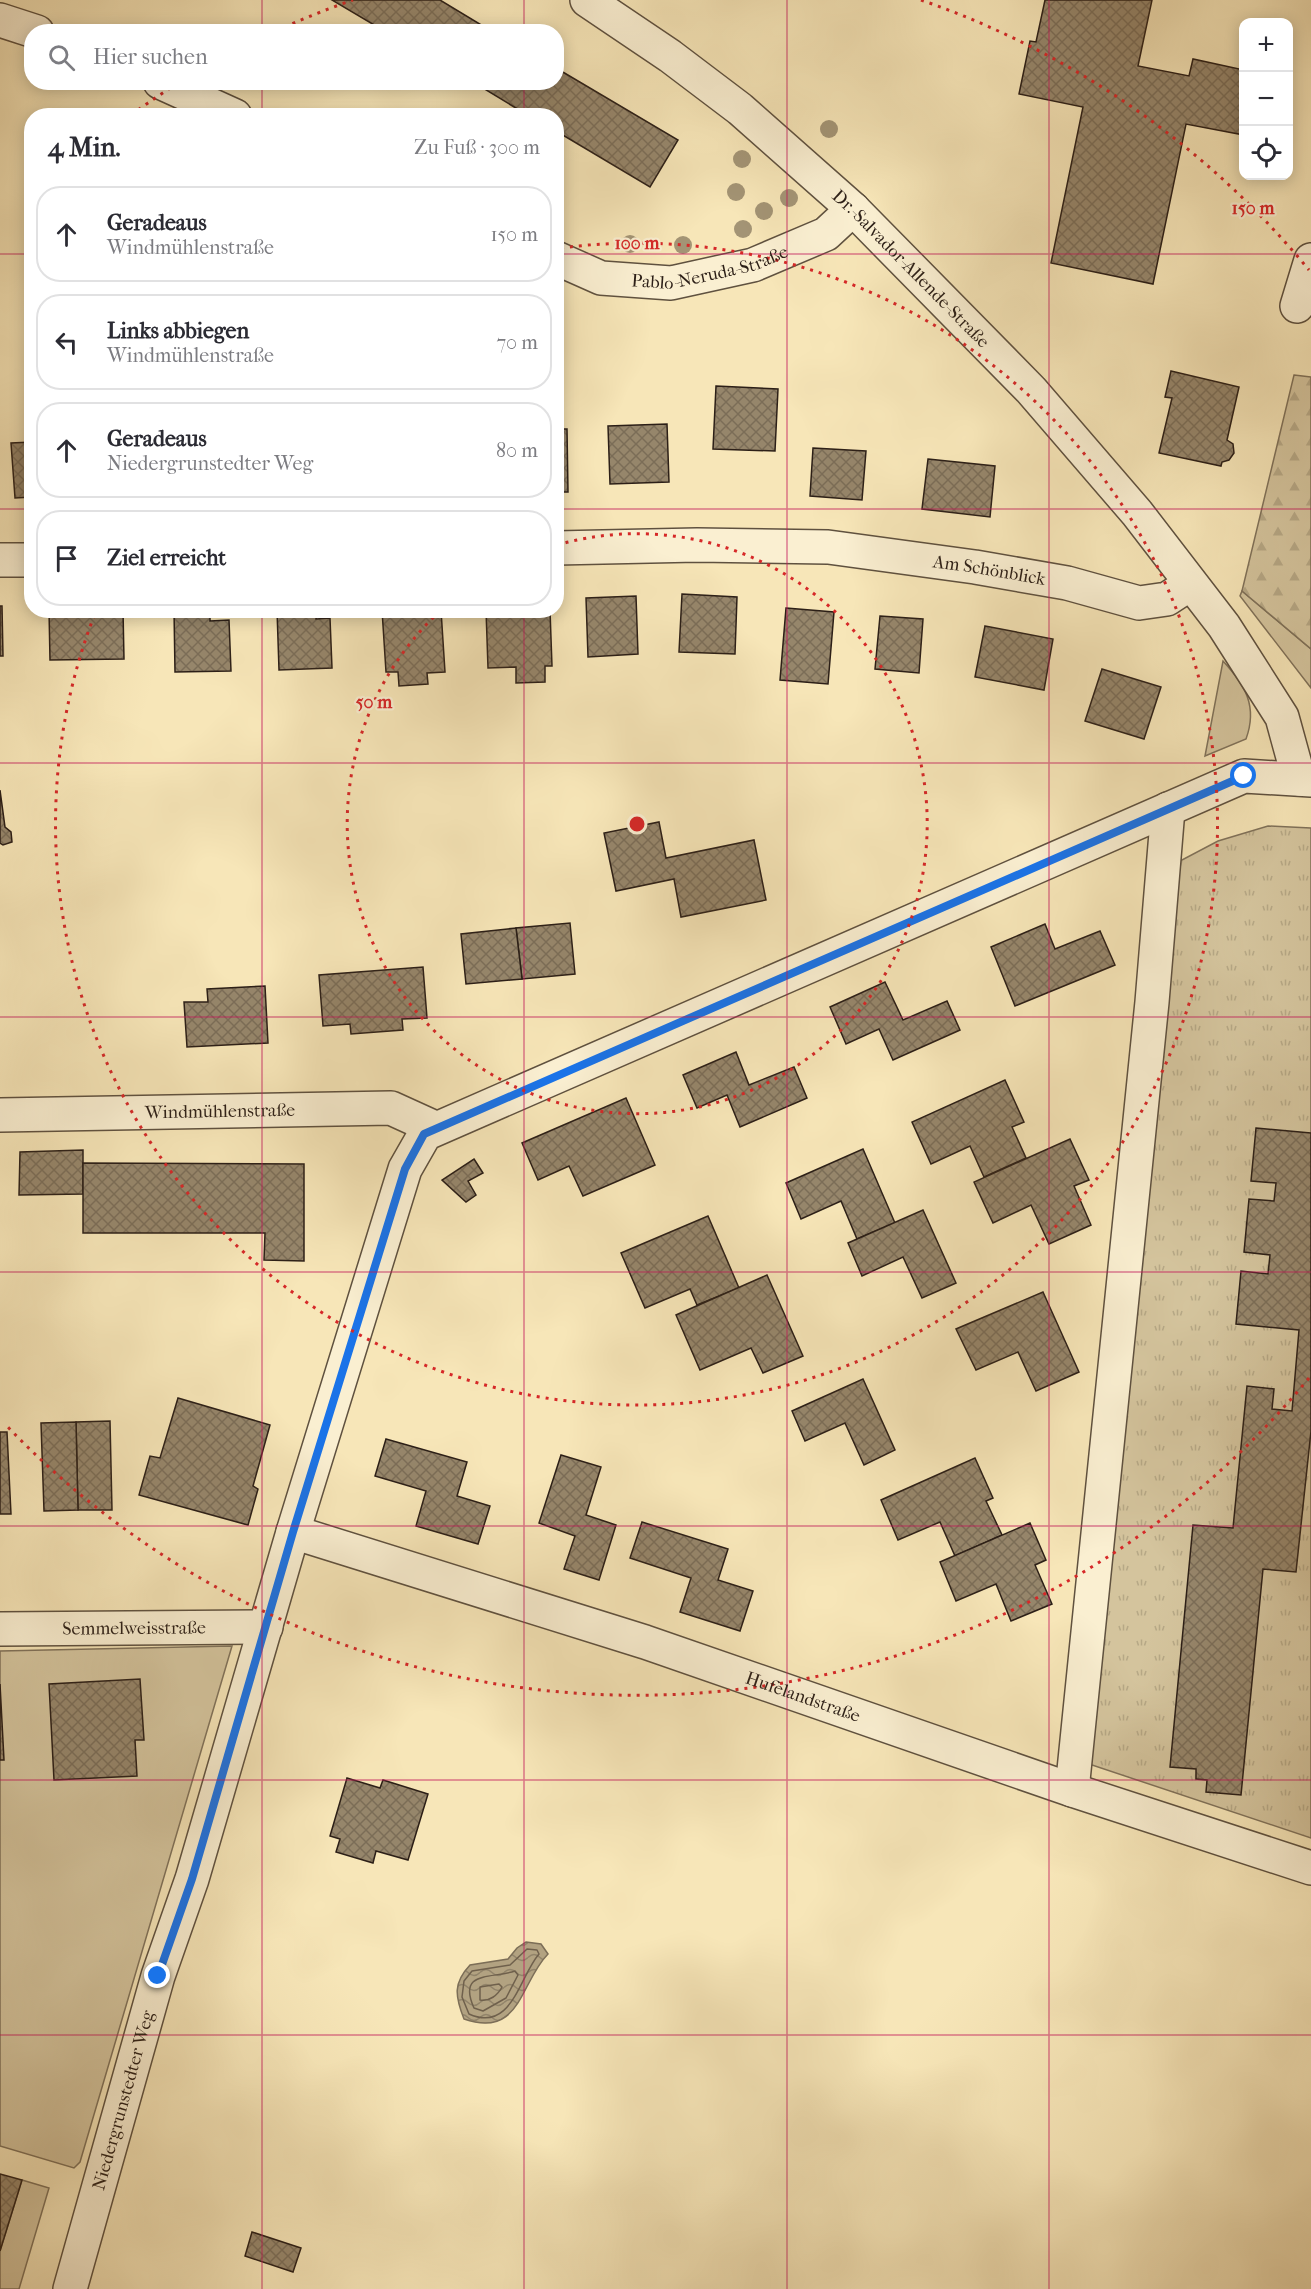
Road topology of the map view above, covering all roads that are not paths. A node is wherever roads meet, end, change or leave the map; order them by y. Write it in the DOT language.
graph roads {
  1 [pos="586,0"];
  2 [pos="0,20"];
  3 [pos="24,28"];
  4 [pos="178,90"];
  5 [pos="217,108"];
  6 [pos="853,209"];
  7 [pos="1311,260"];
  8 [pos="564,262"];
  9 [pos="1298,306"];
  10 [pos="564,548"];
  11 [pos="0,560"];
  12 [pos="24,560"];
  13 [pos="1190,584"];
  14 [pos="1305,779"];
  15 [pos="1168,809"];
  16 [pos="0,1115"];
  17 [pos="435,1128"];
  18 [pos="293,1532"];
  19 [pos="266,1627"];
  20 [pos="0,1629"];
  21 [pos="1072,1790"];
  22 [pos="1311,1868"];
  23 [pos="70,2289"];
  1 -- 6 [label="street, Dr.-Salvador-Allende-Straße"];
  2 -- 3 [label="street"];
  4 -- 5 [label="street"];
  6 -- 8 [label="street, Pablo-Neruda-Straße"];
  6 -- 13 [label="street, Dr.-Salvador-Allende-Straße"];
  7 -- 9 [label="street"];
  10 -- 13 [label="street, Am Schönblick"];
  11 -- 12 [label="street"];
  13 -- 14 [label="street"];
  14 -- 15 [label="street"];
  15 -- 17 [label="street"];
  15 -- 21 [label="street"];
  16 -- 17 [label="street, Windmühlenstraße"];
  17 -- 18 [label="street"];
  18 -- 19 [label="street, Niedergrunstedter Weg"];
  18 -- 21 [label="street, Hufelandstraße"];
  19 -- 20 [label="street, Semmelweisstraße"];
  19 -- 23 [label="street, Niedergrunstedter Weg"];
  21 -- 22 [label="street, Hufelandstraße"];
}
